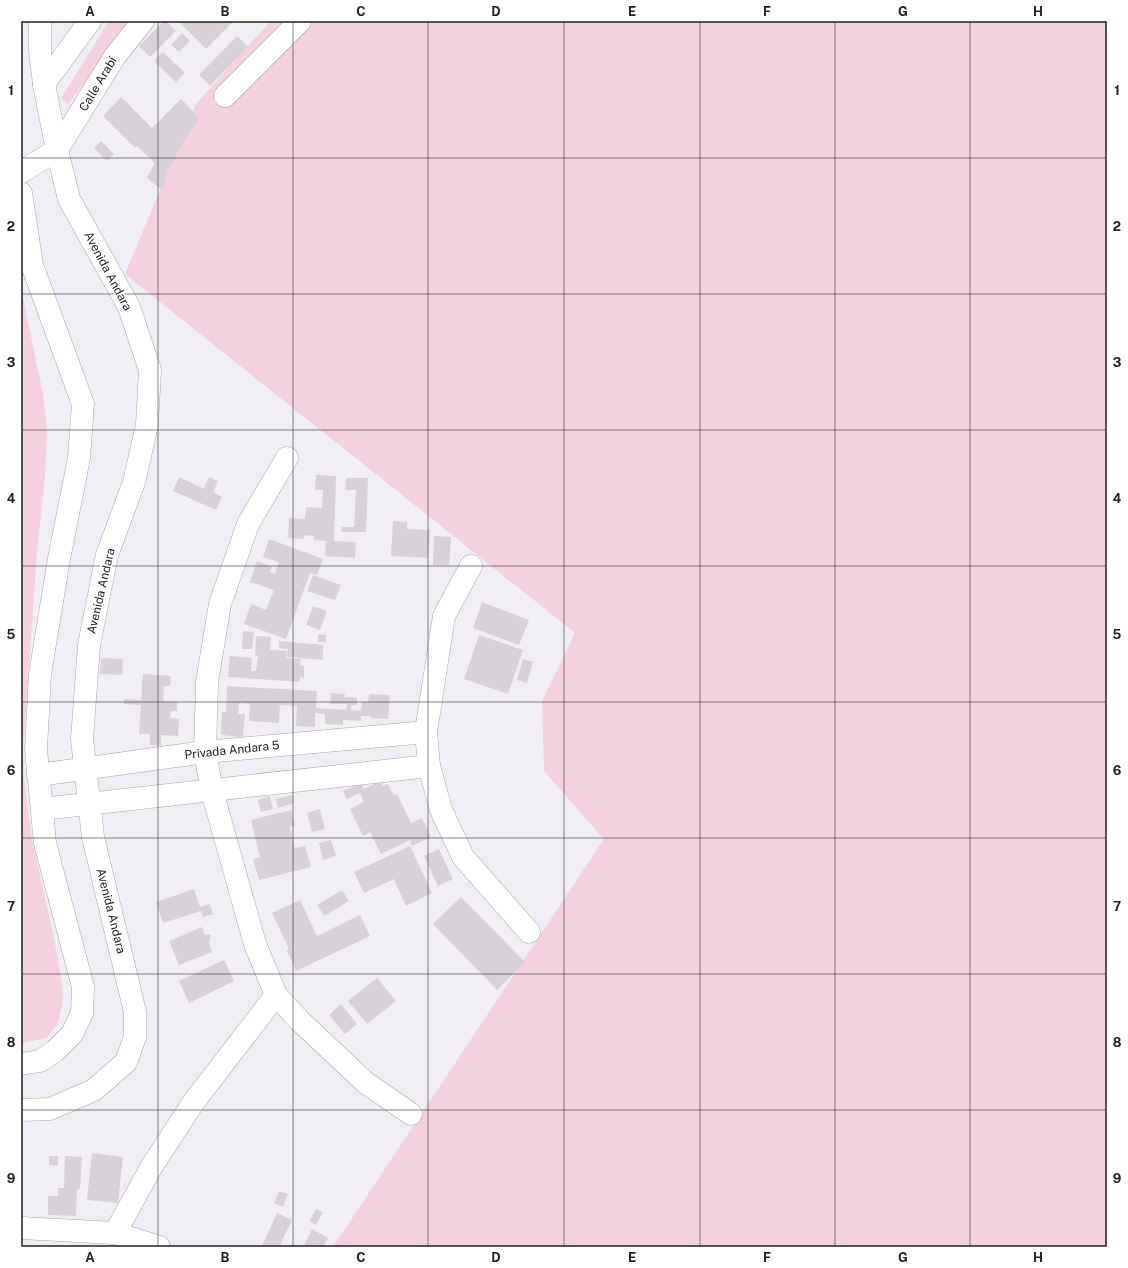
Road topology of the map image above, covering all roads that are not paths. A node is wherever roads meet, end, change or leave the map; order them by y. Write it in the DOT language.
graph roads {
  1 [pos="40,21"];
  2 [pos="90,21"];
  3 [pos="143,21"];
  4 [pos="300,21"];
  5 [pos="44,84"];
  6 [pos="225,96"];
  7 [pos="56,150"];
  8 [pos="21,172"];
  9 [pos="21,193"];
  10 [pos="287,458"];
  11 [pos="471,566"];
  12 [pos="426,732"];
  13 [pos="205,752"];
  14 [pos="429,766"];
  15 [pos="85,768"];
  16 [pos="38,775"];
  17 [pos="212,791"];
  18 [pos="89,804"];
  19 [pos="42,809"];
  20 [pos="529,932"];
  21 [pos="276,995"];
  22 [pos="21,1064"];
  23 [pos="21,1110"];
  24 [pos="411,1114"];
  25 [pos="21,1228"];
  26 [pos="115,1232"];
  27 [pos="159,1247"];
  1 -- 5 [label="street, Avenida Andara"];
  2 -- 5 [label="street"];
  3 -- 7 [label="street, Calle Arabí"];
  4 -- 6 [label="street"];
  5 -- 7 [label="street, Avenida Andara"];
  7 -- 8 [label="street"];
  7 -- 15 [label="street, Avenida Andara"];
  9 -- 16 [label="street"];
  10 -- 13 [label="street"];
  11 -- 12 [label="street"];
  12 -- 13 [label="street, Privada Andara 5"];
  12 -- 14 [label="street"];
  13 -- 15 [label="street, Privada Andara 5"];
  13 -- 17 [label="street"];
  14 -- 17 [label="street"];
  14 -- 20 [label="street"];
  15 -- 16 [label="street, Privada Andara 5"];
  15 -- 18 [label="street, Avenida Andara"];
  16 -- 19 [label="street"];
  17 -- 18 [label="street"];
  17 -- 21 [label="street"];
  18 -- 19 [label="street"];
  18 -- 23 [label="street, Avenida Andara"];
  19 -- 22 [label="street"];
  21 -- 24 [label="street"];
  21 -- 26 [label="street"];
  25 -- 26 [label="street"];
  26 -- 27 [label="street"];
}
